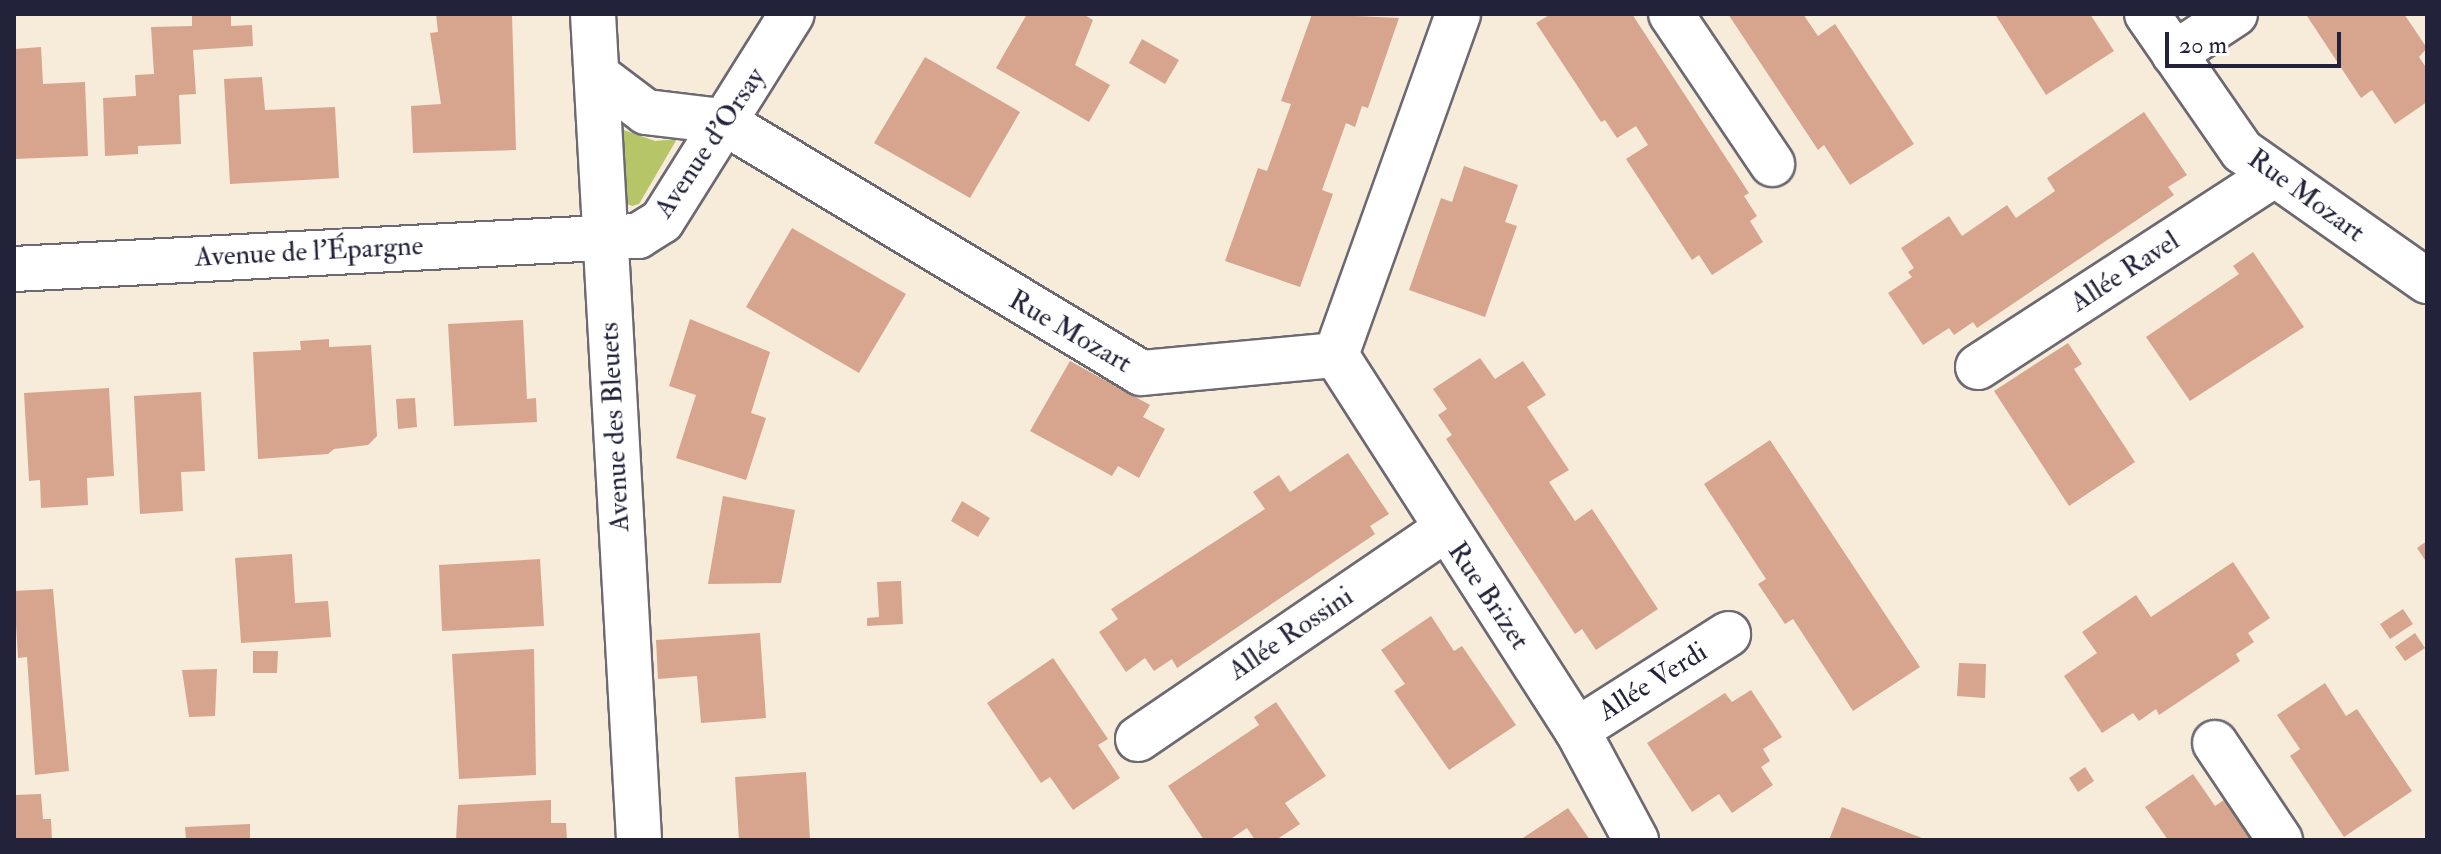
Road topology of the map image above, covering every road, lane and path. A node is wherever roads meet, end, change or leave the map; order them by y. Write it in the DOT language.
graph roads {
  1 [pos="593,14"];
  2 [pos="792,14"];
  3 [pos="1458,14"];
  4 [pos="1671,14"];
  5 [pos="2147,14"];
  6 [pos="2235,14"];
  7 [pos="2174,54"];
  8 [pos="597,75"];
  9 [pos="722,121"];
  10 [pos="1772,164"];
  11 [pos="2272,176"];
  12 [pos="604,240"];
  13 [pos="14,269"];
  14 [pos="2427,281"];
  15 [pos="1336,355"];
  16 [pos="1978,367"];
  17 [pos="1444,530"];
  18 [pos="1728,634"];
  19 [pos="1577,730"];
  20 [pos="1138,739"];
  21 [pos="2215,743"];
  22 [pos="639,840"];
  23 [pos="1636,840"];
  24 [pos="2280,840"];
  1 -- 8 [label="street, Avenue des Bleuets"];
  2 -- 9 [label="street, Avenue d'Orsay"];
  3 -- 15 [label="street"];
  4 -- 10 [label="street"];
  5 -- 7 [label="street, Rue Mozart"];
  6 -- 7 [label="street"];
  7 -- 11 [label="street, Rue Mozart"];
  8 -- 9 [label="street, Rue Mozart"];
  8 -- 12 [label="street, Avenue des Bleuets"];
  9 -- 12 [label="street, Avenue d'Orsay"];
  9 -- 15 [label="street, Rue Mozart"];
  11 -- 14 [label="street, Rue Mozart"];
  11 -- 16 [label="street, Allée Ravel"];
  12 -- 13 [label="street, Avenue de l'Épargne"];
  12 -- 22 [label="street, Avenue des Bleuets"];
  15 -- 17 [label="street, Rue Brizet"];
  17 -- 19 [label="street, Rue Brizet"];
  17 -- 20 [label="street, Allée Rossini"];
  18 -- 19 [label="street, Allée Verdi"];
  19 -- 23 [label="street, Rue Brizet"];
  21 -- 24 [label="street"];
}
